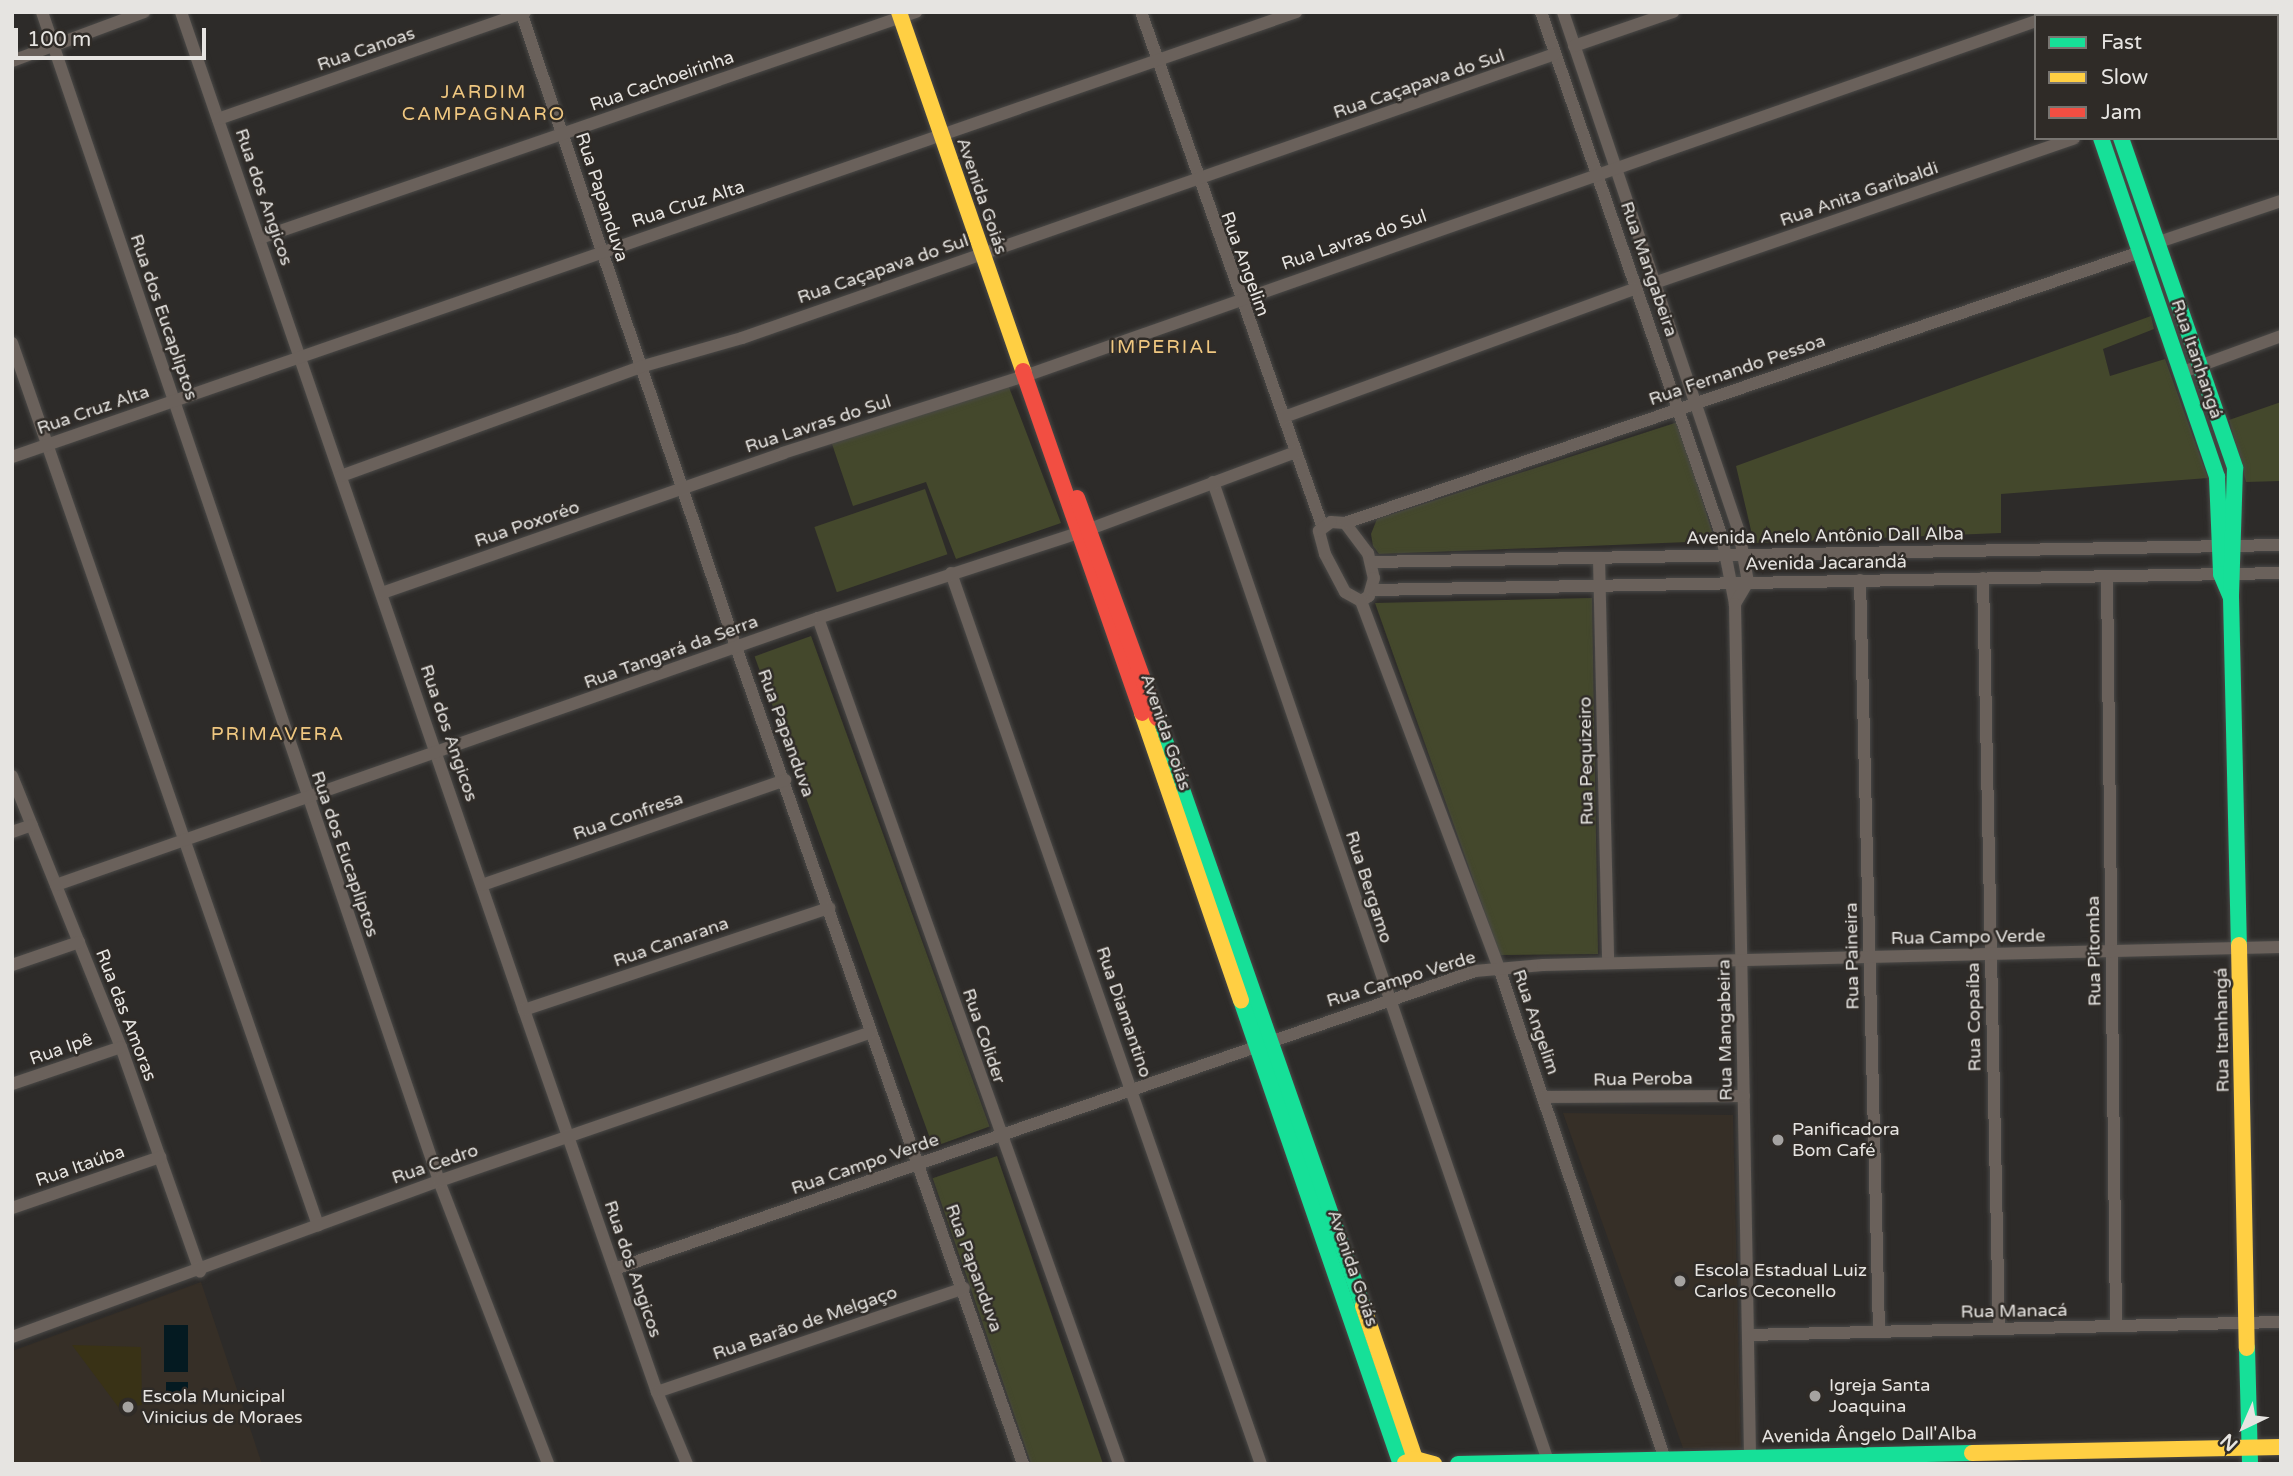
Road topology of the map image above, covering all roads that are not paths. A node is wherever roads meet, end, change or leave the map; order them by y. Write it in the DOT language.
graph roads {
  1 [pos="42,12"];
  2 [pos="144,12"];
  3 [pos="181,12"];
  4 [pos="1141,12"];
  5 [pos="1296,12"];
  6 [pos="1541,12"];
  7 [pos="1563,12"];
  8 [pos="1673,12"];
  9 [pos="523,13"];
  10 [pos="907,14"];
  11 [pos="2034,22"];
  12 [pos="54,45"];
  13 [pos="1574,46"];
  14 [pos="1555,54"];
  15 [pos="1158,60"];
  16 [pos="12,61"];
  17 [pos="218,119"];
  18 [pos="563,133"];
  19 [pos="947,136"];
  20 [pos="2068,140"];
  21 [pos="2102,140"];
  22 [pos="2122,140"];
  23 [pos="1618,167"];
  24 [pos="1599,173"];
  25 [pos="1197,180"];
  26 [pos="2281,201"];
  27 [pos="260,238"];
  28 [pos="2156,243"];
  29 [pos="602,250"];
  30 [pos="986,251"];
  31 [pos="2140,251"];
  32 [pos="1654,283"];
  33 [pos="1636,288"];
  34 [pos="1239,299"];
  35 [pos="2281,336"];
  36 [pos="12,343"];
  37 [pos="301,358"];
  38 [pos="2197,366"];
  39 [pos="640,367"];
  40 [pos="2180,373"];
  41 [pos="1030,374"];
  42 [pos="173,401"];
  43 [pos="1697,402"];
  44 [pos="1678,409"];
  45 [pos="1284,417"];
  46 [pos="46,445"];
  47 [pos="1296,452"];
  48 [pos="12,457"];
  49 [pos="341,476"];
  50 [pos="1213,482"];
  51 [pos="683,488"];
  52 [pos="1345,523"];
  53 [pos="1322,525"];
  54 [pos="1082,531"];
  55 [pos="2281,545"];
  56 [pos="2228,546"];
  57 [pos="1726,555"];
  58 [pos="1745,555"];
  59 [pos="1599,558"];
  60 [pos="1371,562"];
  61 [pos="951,573"];
  62 [pos="2281,573"];
  63 [pos="2228,574"];
  64 [pos="2107,576"];
  65 [pos="1983,578"];
  66 [pos="1860,580"];
  67 [pos="1730,582"];
  68 [pos="1748,582"];
  69 [pos="1599,586"];
  70 [pos="1372,590"];
  71 [pos="382,593"];
  72 [pos="1361,601"];
  73 [pos="1735,604"];
  74 [pos="818,618"];
  75 [pos="736,648"];
  76 [pos="438,754"];
  77 [pos="12,775"];
  78 [pos="785,780"];
  79 [pos="308,798"];
  80 [pos="32,825"];
  81 [pos="12,832"];
  82 [pos="185,841"];
  83 [pos="56,885"];
  84 [pos="482,885"];
  85 [pos="829,908"];
  86 [pos="79,942"];
  87 [pos="2281,947"];
  88 [pos="2240,948"];
  89 [pos="2112,951"];
  90 [pos="1991,954"];
  91 [pos="1869,957"];
  92 [pos="1741,960"];
  93 [pos="1608,963"];
  94 [pos="12,965"];
  95 [pos="1499,968"];
  96 [pos="1388,999"];
  97 [pos="524,1010"];
  98 [pos="871,1032"];
  99 [pos="1273,1039"];
  100 [pos="1255,1046"];
  101 [pos="121,1047"];
  102 [pos="12,1084"];
  103 [pos="1132,1090"];
  104 [pos="1744,1096"];
  105 [pos="1543,1097"];
  106 [pos="569,1136"];
  107 [pos="1001,1136"];
  108 [pos="160,1157"];
  109 [pos="917,1164"];
  110 [pos="439,1181"];
  111 [pos="12,1208"];
  112 [pos="318,1225"];
  113 [pos="615,1269"];
  114 [pos="200,1271"];
  115 [pos="964,1288"];
  116 [pos="2281,1322"];
  117 [pos="2245,1323"];
  118 [pos="2116,1326"];
  119 [pos="1999,1329"];
  120 [pos="1879,1332"];
  121 [pos="1748,1335"];
  122 [pos="12,1337"];
  123 [pos="657,1392"];
  124 [pos="2281,1447"];
  125 [pos="2249,1455"];
  126 [pos="1665,1459"];
  127 [pos="1752,1460"];
  128 [pos="1548,1461"];
  129 [pos="1407,1462"];
  130 [pos="548,1464"];
  131 [pos="687,1464"];
  132 [pos="1023,1464"];
  133 [pos="1119,1464"];
  134 [pos="1261,1464"];
  135 [pos="1434,1464"];
  136 [pos="1458,1464"];
  1 -- 12 [label="street, Rua dos Eucapliptos"];
  2 -- 12 [label="street"];
  3 -- 17 [label="street, Rua dos Angicos"];
  4 -- 15 [label="street, Rua Angelim"];
  5 -- 15 [label="street, Rua Cruz Alta"];
  6 -- 14 [label="street, Rua Mangabeira"];
  7 -- 13 [label="street, Rua Mangabeira"];
  8 -- 13 [label="street"];
  9 -- 17 [label="street, Rua Canoas"];
  9 -- 18 [label="street, Rua Papanduva"];
  10 -- 18 [label="street, Rua Cachoeirinha"];
  10 -- 19 [label="street, Avenida Goiás"];
  11 -- 23 [label="street, Rua Lavras do Sul"];
  12 -- 16 [label="street"];
  12 -- 42 [label="street, Rua dos Eucapliptos"];
  13 -- 23 [label="street, Rua Mangabeira"];
  14 -- 24 [label="street, Rua Mangabeira"];
  14 -- 25 [label="street, Rua Caçapava do Sul"];
  15 -- 19 [label="street, Rua Cruz Alta"];
  15 -- 25 [label="street, Rua Angelim"];
  17 -- 27 [label="street, Rua dos Angicos"];
  18 -- 27 [label="street, Rua Cachoeirinha"];
  18 -- 29 [label="street, Rua Papanduva"];
  19 -- 29 [label="street, Rua Cruz Alta"];
  19 -- 30 [label="street, Avenida Goiás"];
  20 -- 32 [label="street, Rua Anita Garibaldi"];
  21 -- 31 [label="street, Rua Itanhangá"];
  22 -- 28 [label="street, Rua Itanhangá"];
  23 -- 24 [label="street, Rua Lavras do Sul"];
  23 -- 32 [label="street, Rua Mangabeira"];
  24 -- 33 [label="street, Rua Mangabeira"];
  24 -- 34 [label="street, Rua Lavras do Sul"];
  25 -- 30 [label="street, Rua Caçapava do Sul"];
  25 -- 34 [label="street, Rua Angelim"];
  26 -- 28 [label="street"];
  27 -- 37 [label="street, Rua dos Angicos"];
  28 -- 38 [label="street, Rua Itanhangá"];
  29 -- 37 [label="street, Rua Cruz Alta"];
  29 -- 39 [label="street, Rua Papanduva"];
  30 -- 39 [label="street, Rua Caçapava do Sul"];
  30 -- 41 [label="street, Avenida Goiás"];
  31 -- 40 [label="street, Rua Itanhangá"];
  31 -- 43 [label="street, Rua Fernando Pessoa"];
  32 -- 43 [label="street, Rua Mangabeira"];
  33 -- 44 [label="street, Rua Mangabeira"];
  33 -- 45 [label="street"];
  34 -- 41 [label="street, Rua Lavras do Sul"];
  34 -- 45 [label="street, Rua Angelim"];
  35 -- 38 [label="street"];
  36 -- 46 [label="street"];
  37 -- 42 [label="street, Rua Cruz Alta"];
  37 -- 49 [label="street, Rua dos Angicos"];
  38 -- 40 [label="street"];
  38 -- 56 [label="street, Rua Itanhangá"];
  39 -- 49 [label="street, Rua Caçapava do Sul"];
  39 -- 51 [label="street, Rua Papanduva"];
  40 -- 56 [label="street, Rua Itanhangá"];
  41 -- 51 [label="street, Rua Lavras do Sul"];
  41 -- 54 [label="street, Avenida Goiás"];
  42 -- 46 [label="street, Rua Cruz Alta"];
  42 -- 79 [label="street, Rua dos Eucapliptos"];
  43 -- 44 [label="street, Rua Fernando Pessoa"];
  43 -- 58 [label="street, Rua Mangabeira"];
  44 -- 52 [label="street, Rua Fernando Pessoa"];
  44 -- 57 [label="street, Rua Mangabeira"];
  45 -- 47 [label="street, Rua Angelim"];
  46 -- 48 [label="street, Rua Cruz Alta"];
  46 -- 82 [label="street"];
  47 -- 50 [label="street, Rua Tangará da Serra"];
  47 -- 53 [label="street, Rua Angelim"];
  49 -- 71 [label="street, Rua dos Angicos"];
  50 -- 54 [label="street, Rua Tangará da Serra"];
  50 -- 96 [label="street, Rua Bergamo"];
  51 -- 71 [label="street, Rua Poxoréo"];
  51 -- 75 [label="street, Rua Papanduva"];
  52 -- 53 [label="street, Rua Fernando Pessoa"];
  52 -- 60 [label="street"];
  53 -- 72 [label="street, Rua Angelim"];
  54 -- 61 [label="street, Rua Tangará da Serra"];
  54 -- 99 [label="street, Avenida Goiás"];
  54 -- 100 [label="street, Avenida Goiás"];
  55 -- 56 [label="street, Avenida Anelo Antônio Dall Alba"];
  56 -- 58 [label="street, Avenida Anelo Antônio Dall Alba"];
  56 -- 63 [label="street, Rua Itanhangá"];
  57 -- 58 [label="street, Avenida Anelo Antônio Dall Alba"];
  57 -- 59 [label="street, Avenida Anelo Antônio Dall Alba"];
  57 -- 67 [label="street, Rua Mangabeira"];
  58 -- 68 [label="street, Rua Mangabeira"];
  59 -- 60 [label="street, Avenida Anelo Antônio Dall Alba"];
  59 -- 69 [label="street, Rua Pequizeiro"];
  60 -- 70 [label="street"];
  61 -- 74 [label="street, Rua Tangará da Serra"];
  61 -- 103 [label="street, Rua Diamantino"];
  62 -- 63 [label="street, Avenida Jacarandá"];
  63 -- 64 [label="street, Avenida Jacarandá"];
  63 -- 88 [label="street, Rua Itanhangá"];
  64 -- 65 [label="street, Avenida Jacarandá"];
  64 -- 89 [label="street, Rua Pitomba"];
  65 -- 66 [label="street, Avenida Jacarandá"];
  65 -- 90 [label="street, Rua Copaíba"];
  66 -- 68 [label="street, Avenida Jacarandá"];
  66 -- 91 [label="street, Rua Paineira"];
  67 -- 68 [label="street, Avenida Jacarandá"];
  67 -- 69 [label="street, Avenida Jacarandá"];
  67 -- 73 [label="street, Rua Mangabeira"];
  68 -- 73 [label="street"];
  69 -- 70 [label="street, Avenida Jacarandá"];
  69 -- 93 [label="street, Rua Pequizeiro"];
  70 -- 72 [label="street"];
  71 -- 76 [label="street, Rua dos Angicos"];
  72 -- 95 [label="street, Rua Angelim"];
  73 -- 92 [label="street, Rua Mangabeira"];
  74 -- 75 [label="street, Rua Tangará da Serra"];
  74 -- 107 [label="street, Rua Colider"];
  75 -- 76 [label="street, Rua Tangará da Serra"];
  75 -- 78 [label="street, Rua Papanduva"];
  76 -- 79 [label="street, Rua Tangará da Serra"];
  76 -- 84 [label="street, Rua dos Angicos"];
  77 -- 80 [label="street, Rua das Amoras"];
  78 -- 84 [label="street, Rua Confresa"];
  78 -- 85 [label="street, Rua Papanduva"];
  79 -- 82 [label="street, Rua Tangará da Serra"];
  79 -- 110 [label="street, Rua dos Eucapliptos"];
  80 -- 81 [label="street"];
  80 -- 83 [label="street, Rua das Amoras"];
  82 -- 83 [label="street, Rua Tangará da Serra"];
  82 -- 112 [label="street"];
  83 -- 86 [label="street, Rua das Amoras"];
  84 -- 97 [label="street, Rua dos Angicos"];
  85 -- 97 [label="street, Rua Canarana"];
  85 -- 98 [label="street, Rua Papanduva"];
  86 -- 94 [label="street"];
  86 -- 101 [label="street, Rua das Amoras"];
  87 -- 88 [label="street, Rua Campo Verde"];
  88 -- 89 [label="street, Rua Campo Verde"];
  88 -- 117 [label="street, Rua Itanhangá"];
  89 -- 90 [label="street, Rua Campo Verde"];
  89 -- 118 [label="street, Rua Pitomba"];
  90 -- 91 [label="street, Rua Campo Verde"];
  90 -- 119 [label="street, Rua Copaíba"];
  91 -- 92 [label="street, Rua Campo Verde"];
  91 -- 120 [label="street, Rua Paineira"];
  92 -- 93 [label="street, Rua Campo Verde"];
  92 -- 104 [label="street, Rua Mangabeira"];
  93 -- 95 [label="street, Rua Campo Verde"];
  95 -- 96 [label="street, Rua Campo Verde"];
  95 -- 105 [label="street, Rua Angelim"];
  96 -- 99 [label="street, Rua Campo Verde"];
  96 -- 128 [label="street, Rua Bergamo"];
  97 -- 106 [label="street, Rua dos Angicos"];
  98 -- 106 [label="street, Rua Cedro"];
  98 -- 109 [label="street, Rua Papanduva"];
  99 -- 100 [label="street, Rua Campo Verde"];
  99 -- 129 [label="street, Avenida Goiás"];
  100 -- 103 [label="street, Rua Campo Verde"];
  100 -- 129 [label="street, Avenida Goiás"];
  101 -- 102 [label="street, Rua Ipê"];
  101 -- 108 [label="street, Rua das Amoras"];
  103 -- 107 [label="street, Rua Campo Verde"];
  103 -- 134 [label="street, Rua Diamantino"];
  104 -- 105 [label="street, Rua Peroba"];
  104 -- 121 [label="street, Rua Mangabeira"];
  105 -- 126 [label="street, Rua Angelim"];
  106 -- 110 [label="street, Rua Cedro"];
  106 -- 113 [label="street, Rua dos Angicos"];
  107 -- 109 [label="street, Rua Campo Verde"];
  107 -- 133 [label="street, Rua Colider"];
  108 -- 111 [label="street, Rua Itaúba"];
  108 -- 114 [label="street, Rua das Amoras"];
  109 -- 113 [label="street, Rua Campo Verde"];
  109 -- 115 [label="street, Rua Papanduva"];
  110 -- 112 [label="street, Rua Cedro"];
  110 -- 130 [label="street, Rua dos Eucapliptos"];
  112 -- 114 [label="street, Rua Cedro"];
  113 -- 123 [label="street, Rua dos Angicos"];
  114 -- 122 [label="street, Rua Cedro"];
  115 -- 123 [label="street, Rua Barão de Melgaço"];
  115 -- 132 [label="street, Rua Papanduva"];
  116 -- 117 [label="street, Rua Manacá"];
  117 -- 118 [label="street, Rua Manacá"];
  117 -- 125 [label="street, Rua Itanhangá"];
  118 -- 119 [label="street, Rua Manacá"];
  119 -- 120 [label="street, Rua Manacá"];
  120 -- 121 [label="street, Rua Manacá"];
  121 -- 127 [label="street, Rua Mangabeira"];
  123 -- 131 [label="street, Rua dos Angicos"];
  124 -- 125 [label="street, Avenida Ângelo Dall'Alba"];
  125 -- 127 [label="street, Avenida Ângelo Dall'Alba"];
  126 -- 127 [label="street, Avenida Ângelo Dall'Alba"];
  126 -- 128 [label="street, Avenida Ângelo Dall'Alba"];
  128 -- 136 [label="street, Avenida Ângelo Dall'Alba"];
  129 -- 135 [label="street"];
}
